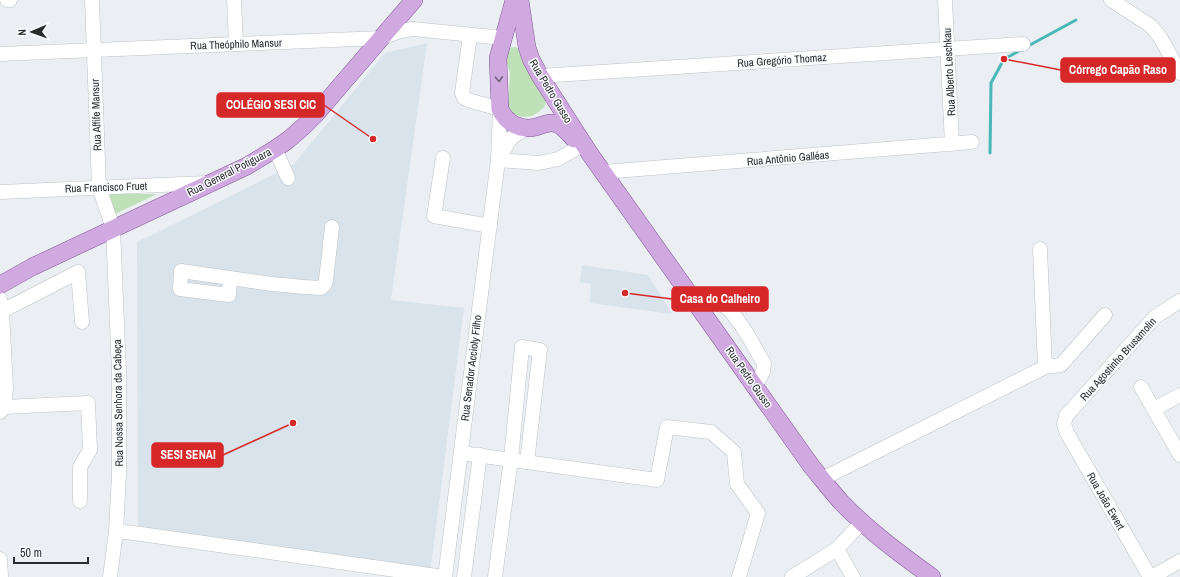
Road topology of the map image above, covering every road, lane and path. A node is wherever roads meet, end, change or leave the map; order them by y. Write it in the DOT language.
graph roads {
  1 [pos="7,0"];
  2 [pos="10,0"];
  3 [pos="92,0"];
  4 [pos="234,0"];
  5 [pos="414,0"];
  6 [pos="514,0"];
  7 [pos="520,0"];
  8 [pos="945,0"];
  9 [pos="1111,0"];
  10 [pos="470,35"];
  11 [pos="382,38"];
  12 [pos="504,38"];
  13 [pos="526,39"];
  14 [pos="236,44"];
  15 [pos="1023,44"];
  16 [pos="948,49"];
  17 [pos="94,50"];
  18 [pos="0,54"];
  19 [pos="498,58"];
  20 [pos="1180,73"];
  21 [pos="540,76"];
  22 [pos="558,103"];
  23 [pos="500,109"];
  24 [pos="534,126"];
  25 [pos="972,142"];
  26 [pos="952,144"];
  27 [pos="275,149"];
  28 [pos="586,150"];
  29 [pos="442,158"];
  30 [pos="498,160"];
  31 [pos="603,172"];
  32 [pos="288,178"];
  33 [pos="212,183"];
  34 [pos="99,187"];
  35 [pos="0,192"];
  36 [pos="490,226"];
  37 [pos="332,227"];
  38 [pos="113,228"];
  39 [pos="1040,249"];
  40 [pos="230,278"];
  41 [pos="0,285"];
  42 [pos="1180,301"];
  43 [pos="696,303"];
  44 [pos="1,305"];
  45 [pos="1106,315"];
  46 [pos="82,322"];
  47 [pos="1045,367"];
  48 [pos="755,386"];
  49 [pos="1141,386"];
  50 [pos="1180,395"];
  51 [pos="1154,409"];
  52 [pos="2,410"];
  53 [pos="1064,424"];
  54 [pos="461,452"];
  55 [pos="480,455"];
  56 [pos="1180,455"];
  57 [pos="511,459"];
  58 [pos="527,462"];
  59 [pos="822,480"];
  60 [pos="80,501"];
  61 [pos="862,522"];
  62 [pos="116,531"];
  63 [pos="837,549"];
  64 [pos="0,559"];
  65 [pos="1180,561"];
  66 [pos="1,577"];
  67 [pos="110,577"];
  68 [pos="444,577"];
  69 [pos="464,577"];
  70 [pos="495,577"];
  71 [pos="739,577"];
  72 [pos="792,577"];
  73 [pos="853,577"];
  74 [pos="932,577"];
  75 [pos="1151,577"];
  1 -- 2 [label="street"];
  3 -- 17 [label="street, Rua Affife Mansur"];
  4 -- 14 [label="street"];
  5 -- 11 [label="main road, Rua General Potiguara"];
  6 -- 12 [label="main road"];
  7 -- 13 [label="main road, Rua Pedro Gusso"];
  8 -- 16 [label="street, Rua Alberto Leschkau"];
  9 -- 20 [label="street"];
  10 -- 11 [label="street, Rua Theóphilo Mansur"];
  10 -- 12 [label="street, Rua Theóphilo Mansur"];
  10 -- 19 [label="street, Rua Theóphilo Mansur"];
  10 -- 23 [label="street"];
  11 -- 14 [label="street, Rua Theóphilo Mansur"];
  11 -- 27 [label="main road, Rua General Potiguara"];
  12 -- 13 [label="main road"];
  12 -- 19 [label="main road"];
  13 -- 21 [label="main road, Rua Pedro Gusso"];
  14 -- 17 [label="street, Rua Theóphilo Mansur"];
  15 -- 16 [label="street, Rua Gregório Thomaz"];
  16 -- 21 [label="street, Rua Gregório Thomaz"];
  16 -- 26 [label="street, Rua Alberto Leschkau"];
  17 -- 18 [label="street, Rua Theóphilo Mansur"];
  17 -- 34 [label="street, Rua Affife Mansur"];
  19 -- 23 [label="main road, one-way"];
  21 -- 22 [label="main road, Rua Pedro Gusso"];
  22 -- 24 [label="main road"];
  22 -- 28 [label="main road, Rua Pedro Gusso"];
  23 -- 24 [label="main road, Rua Pedro Gusso"];
  23 -- 30 [label="street, Rua Senador Accioly Filho"];
  24 -- 28 [label="main road, Rua Pedro Gusso"];
  24 -- 30 [label="street, Rua Senador Accioly Filho"];
  25 -- 26 [label="street, Rua Antônio Galléas"];
  26 -- 31 [label="street, Rua Antônio Galléas"];
  27 -- 32 [label="street"];
  27 -- 33 [label="main road, Rua General Potiguara"];
  28 -- 30 [label="street"];
  28 -- 31 [label="main road, Rua Pedro Gusso"];
  29 -- 36 [label="street"];
  30 -- 36 [label="street, Rua Senador Accioly Filho"];
  31 -- 43 [label="main road, Rua Pedro Gusso"];
  33 -- 34 [label="street, Rua Francisco Fruet"];
  33 -- 38 [label="main road, Rua General Potiguara"];
  34 -- 35 [label="street, Rua Francisco Fruet"];
  34 -- 38 [label="street, Rua Affife Mansur"];
  36 -- 54 [label="street, Rua Senador Accioly Filho"];
  37 -- 40 [label="street"];
  38 -- 41 [label="main road, Rua General Potiguara"];
  38 -- 62 [label="street, Rua Nossa Senhora da Cabeça"];
  39 -- 47 [label="street"];
  42 -- 53 [label="street, Rua Agostinho Brusamolin"];
  43 -- 48 [label="main road, Rua Pedro Gusso"];
  43 -- 48 [label="street"];
  44 -- 46 [label="street"];
  44 -- 52 [label="street"];
  45 -- 47 [label="street"];
  47 -- 59 [label="street"];
  48 -- 59 [label="main road, Rua Pedro Gusso"];
  49 -- 51 [label="street"];
  50 -- 51 [label="street"];
  51 -- 56 [label="street"];
  52 -- 60 [label="street"];
  53 -- 75 [label="street, Rua João Ewert"];
  54 -- 55 [label="street"];
  54 -- 68 [label="street, Rua Senador Accioly Filho"];
  55 -- 57 [label="street"];
  55 -- 69 [label="street"];
  57 -- 58 [label="street"];
  57 -- 58 [label="street"];
  57 -- 70 [label="street"];
  58 -- 71 [label="street"];
  59 -- 61 [label="main road, Rua Pedro Gusso"];
  61 -- 63 [label="street"];
  61 -- 74 [label="main road, Rua Pedro Gusso"];
  62 -- 67 [label="street, Rua Nossa Senhora da Cabeça"];
  62 -- 68 [label="street"];
  63 -- 72 [label="street"];
  63 -- 73 [label="street"];
  64 -- 66 [label="street"];
  65 -- 75 [label="street"];
}
